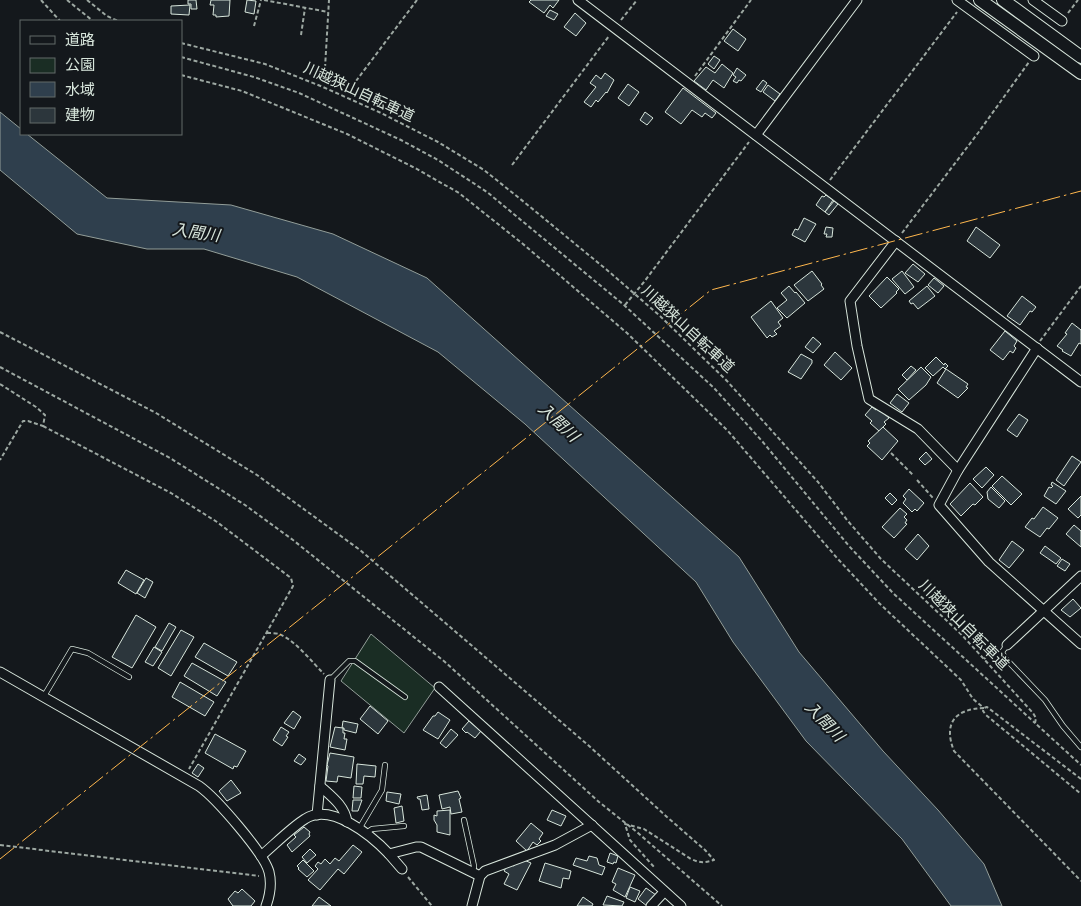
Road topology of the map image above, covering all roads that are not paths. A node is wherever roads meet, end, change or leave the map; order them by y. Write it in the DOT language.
graph roads {
  1 [pos="578,0"];
  2 [pos="857,0"];
  3 [pos="980,0"];
  4 [pos="1003,0"];
  5 [pos="1034,0"];
  6 [pos="960,2"];
  7 [pos="1062,21"];
  8 [pos="1034,56"];
  9 [pos="1081,57"];
  10 [pos="1081,73"];
  11 [pos="756,135"];
  12 [pos="896,241"];
  13 [pos="1037,348"];
  14 [pos="1081,382"];
  15 [pos="958,470"];
  16 [pos="1081,576"];
  17 [pos="1046,611"];
  18 [pos="1081,644"];
  19 [pos="1007,645"];
  20 [pos="0,672"];
  21 [pos="129,677"];
  22 [pos="330,680"];
  23 [pos="438,687"];
  24 [pos="44,696"];
  25 [pos="405,697"];
  26 [pos="1081,747"];
  27 [pos="385,765"];
  28 [pos="320,786"];
  29 [pos="317,815"];
  30 [pos="464,820"];
  31 [pos="347,822"];
  32 [pos="592,825"];
  33 [pos="404,826"];
  34 [pos="363,831"];
  35 [pos="389,854"];
  36 [pos="261,856"];
  37 [pos="402,869"];
  38 [pos="476,874"];
  39 [pos="664,892"];
  40 [pos="266,906"];
  41 [pos="472,906"];
  42 [pos="651,906"];
  43 [pos="681,906"];
  1 -- 11 [label="street"];
  2 -- 11 [label="street"];
  3 -- 10 [label="main road"];
  4 -- 9 [label="main road"];
  5 -- 7 [label="street"];
  6 -- 8 [label="street"];
  11 -- 12 [label="street"];
  12 -- 13 [label="street"];
  12 -- 15 [label="street"];
  13 -- 14 [label="street"];
  13 -- 15 [label="street"];
  15 -- 17 [label="street"];
  16 -- 17 [label="street"];
  17 -- 18 [label="street"];
  17 -- 19 [label="street"];
  19 -- 26 [label="lane"];
  20 -- 24 [label="street"];
  21 -- 24 [label="lane"];
  22 -- 25 [label="lane"];
  22 -- 28 [label="street"];
  23 -- 32 [label="street"];
  24 -- 36 [label="street"];
  27 -- 34 [label="lane"];
  28 -- 29 [label="street"];
  28 -- 31 [label="street"];
  29 -- 31 [label="street"];
  29 -- 36 [label="street"];
  30 -- 38 [label="lane"];
  31 -- 34 [label="street"];
  32 -- 38 [label="street"];
  32 -- 39 [label="street"];
  33 -- 34 [label="lane"];
  34 -- 35 [label="street"];
  35 -- 37 [label="street"];
  35 -- 38 [label="street"];
  36 -- 40 [label="street"];
  38 -- 41 [label="street"];
  39 -- 42 [label="street"];
  39 -- 43 [label="street"];
}
